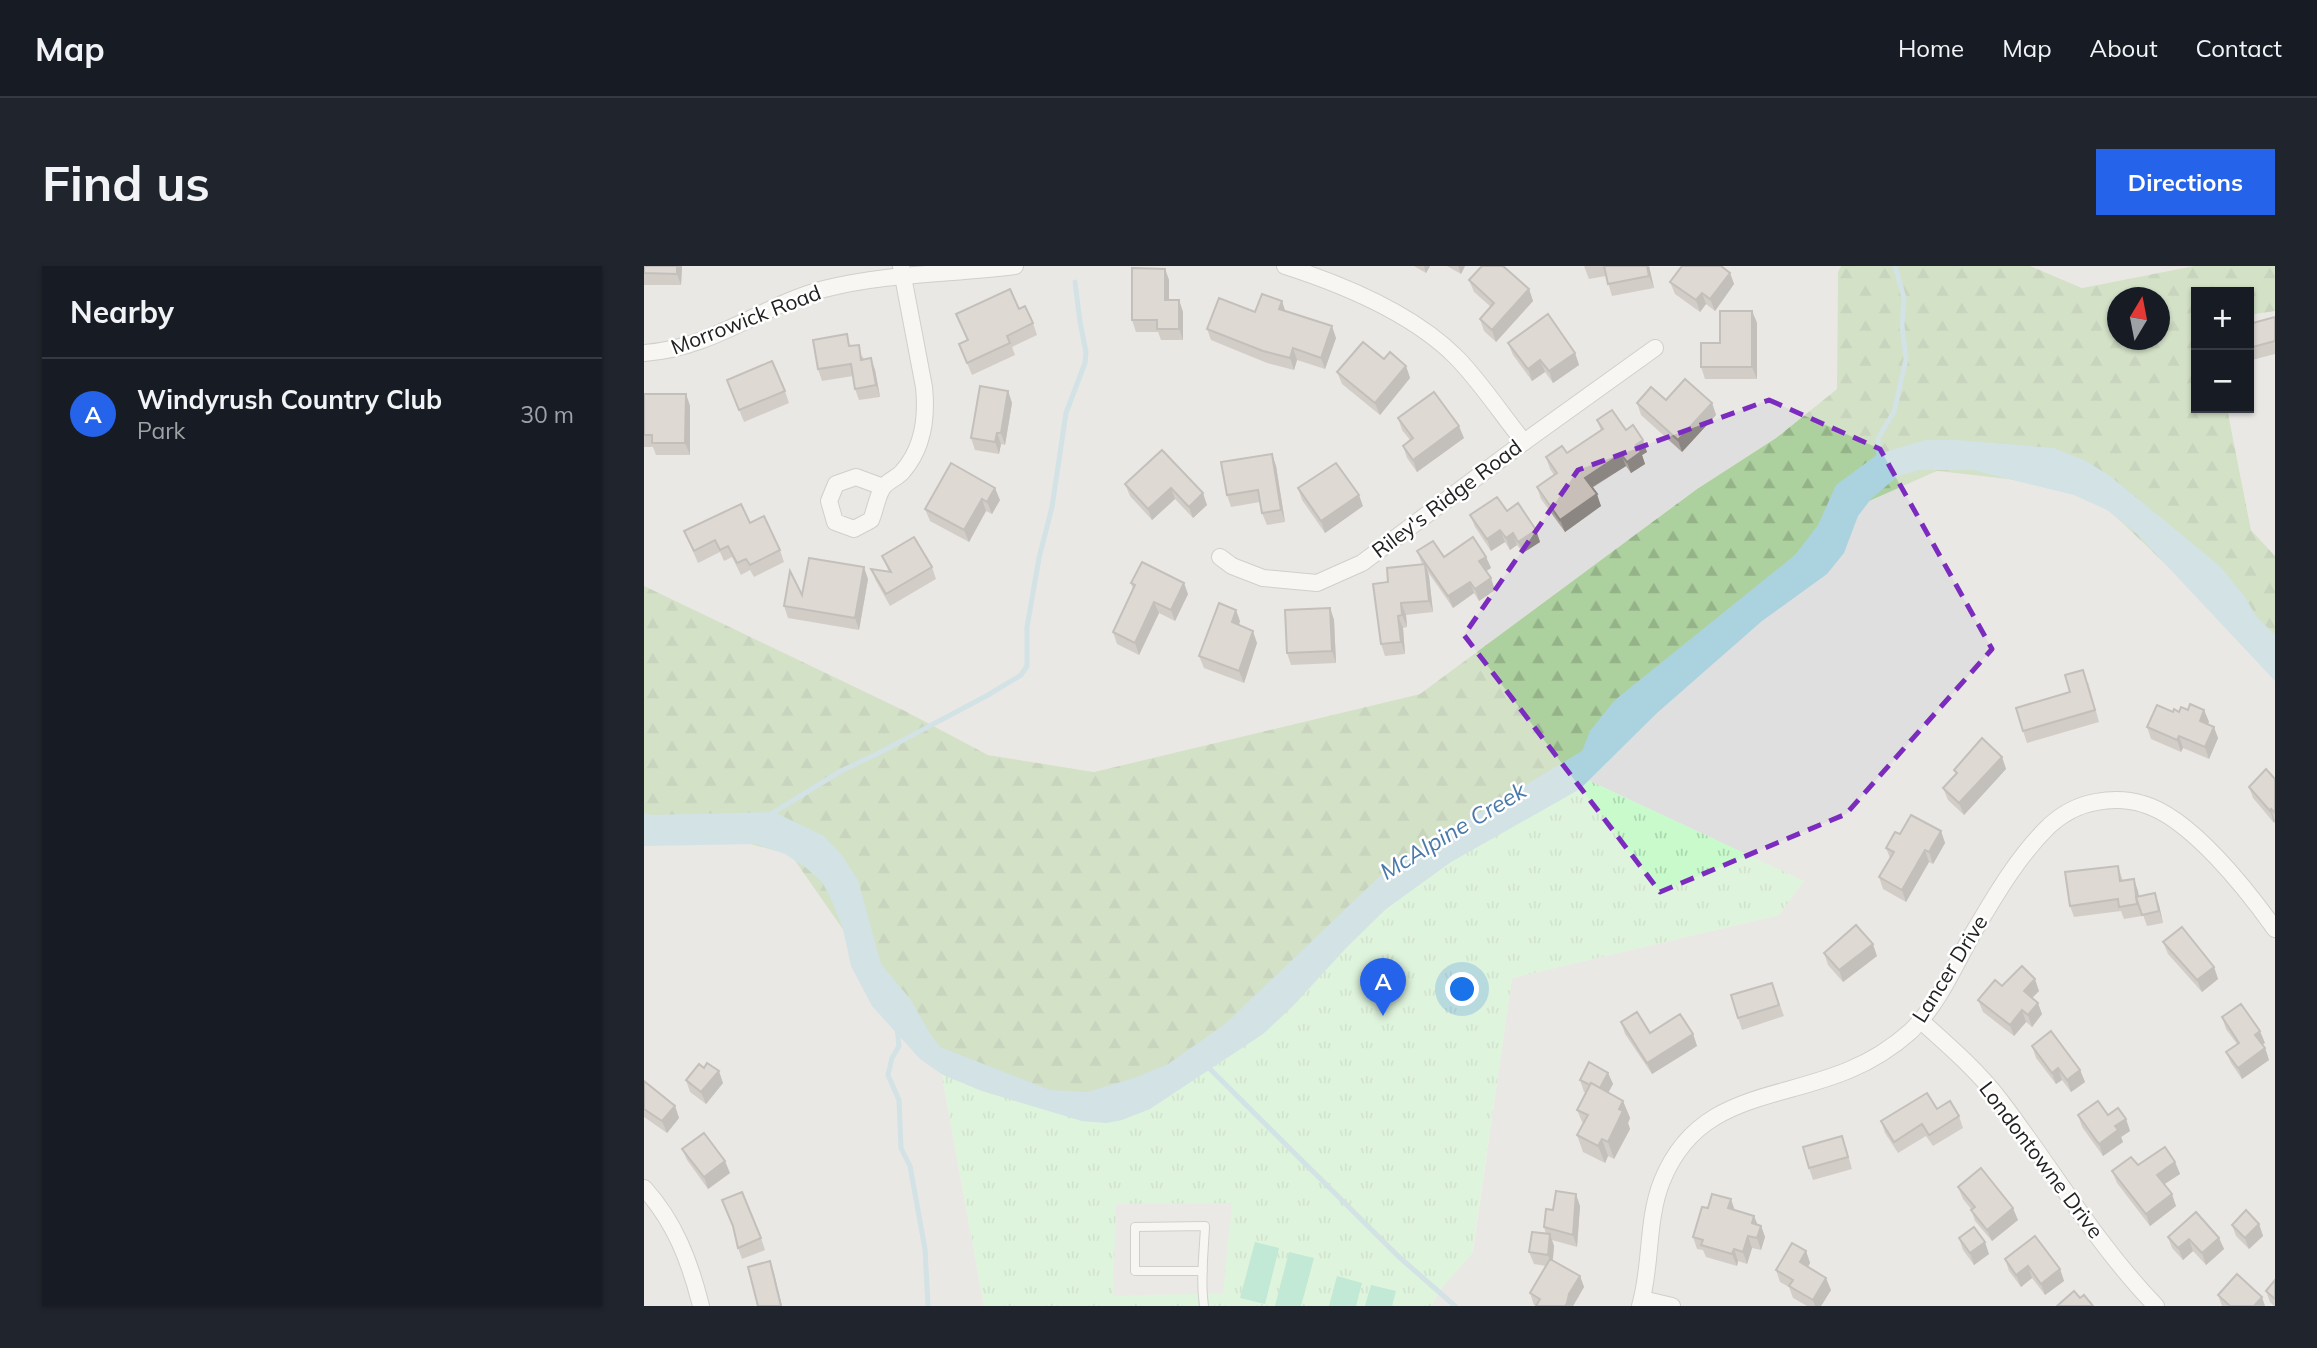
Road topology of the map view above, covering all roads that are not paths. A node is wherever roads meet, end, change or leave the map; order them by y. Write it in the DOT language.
graph roads {
  1 [pos="1015,266"];
  2 [pos="1293,267"];
  3 [pos="902,270"];
  4 [pos="1655,348"];
  5 [pos="644,353"];
  6 [pos="1524,442"];
  7 [pos="883,487"];
  8 [pos="1220,557"];
  9 [pos="2275,929"];
  10 [pos="1920,1020"];
  11 [pos="644,1188"];
  12 [pos="1203,1271"];
  13 [pos="1641,1302"];
  14 [pos="701,1306"];
  15 [pos="1204,1306"];
  16 [pos="1672,1306"];
  17 [pos="2156,1306"];
  1 -- 3 [label="street, Morrowick Road"];
  2 -- 6 [label="street"];
  3 -- 5 [label="street, Morrowick Road"];
  3 -- 7 [label="street"];
  4 -- 6 [label="street, Riley's Ridge Road"];
  6 -- 8 [label="street, Riley's Ridge Road"];
  9 -- 10 [label="street, Lancer Drive"];
  10 -- 13 [label="street, Lancer Drive"];
  10 -- 17 [label="street, Londontowne Drive"];
  11 -- 14 [label="street"];
  12 -- 12 [label="lane"];
  12 -- 15 [label="lane"];
  13 -- 16 [label="street"];
}
